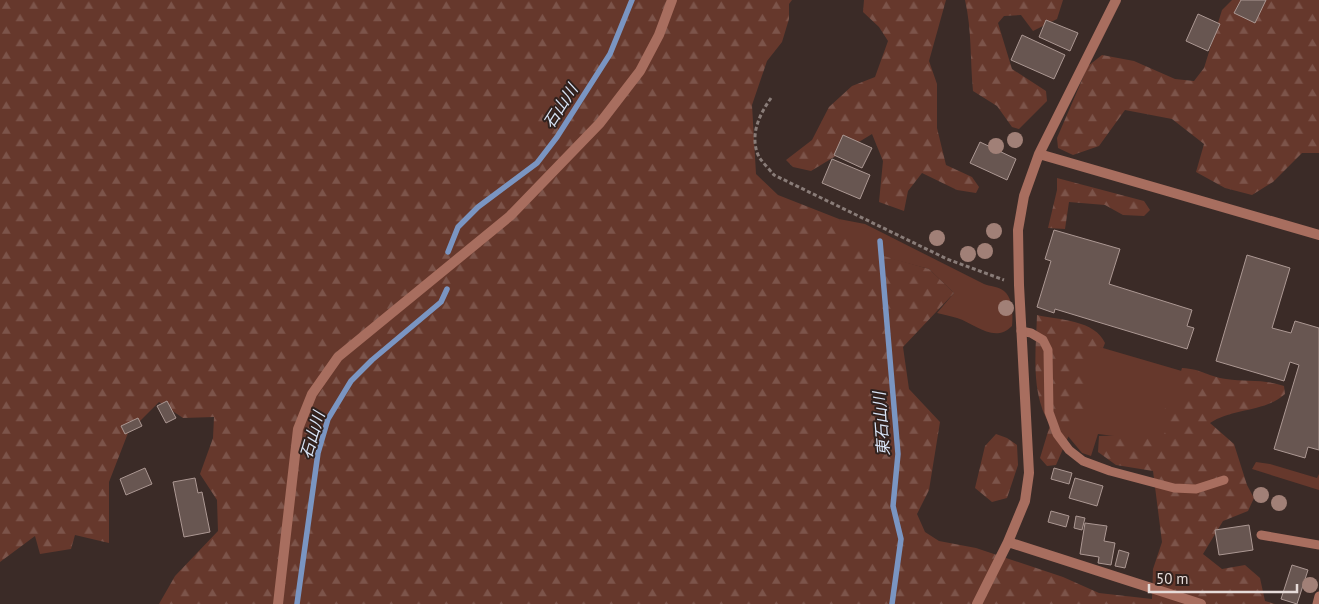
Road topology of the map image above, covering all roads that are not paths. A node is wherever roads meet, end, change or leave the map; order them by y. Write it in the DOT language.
graph roads {
  1 [pos="672,0"];
  2 [pos="1116,0"];
  3 [pos="1039,154"];
  4 [pos="1319,235"];
  5 [pos="1021,331"];
  6 [pos="1224,480"];
  7 [pos="1260,536"];
  8 [pos="1008,542"];
  9 [pos="1319,545"];
  10 [pos="1319,596"];
  11 [pos="278,604"];
  12 [pos="976,604"];
  13 [pos="1201,604"];
  14 [pos="1317,604"];
  1 -- 11 [label="street"];
  2 -- 3 [label="street"];
  3 -- 4 [label="street"];
  3 -- 5 [label="street"];
  5 -- 6 [label="lane"];
  5 -- 8 [label="street"];
  7 -- 9 [label="lane"];
  8 -- 12 [label="street"];
  8 -- 13 [label="street"];
  10 -- 14 [label="lane"];
}
